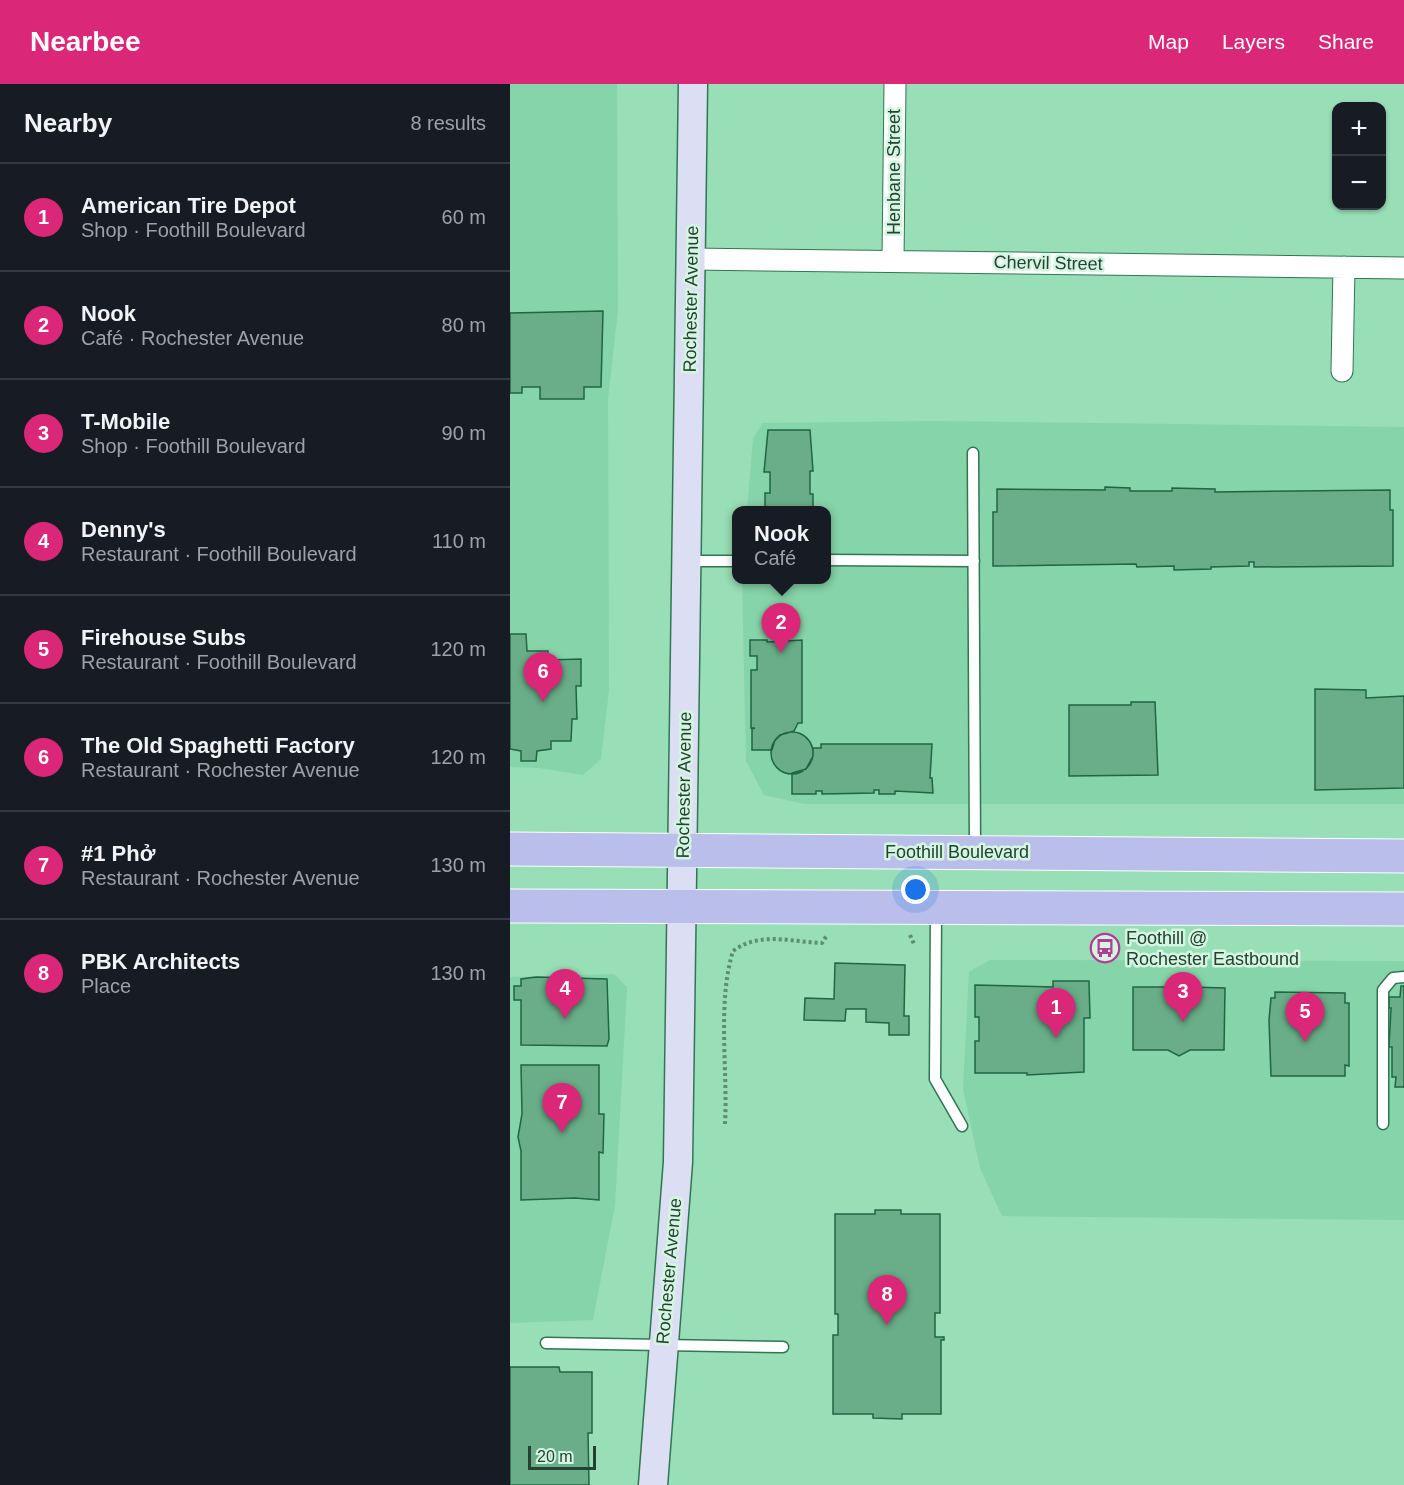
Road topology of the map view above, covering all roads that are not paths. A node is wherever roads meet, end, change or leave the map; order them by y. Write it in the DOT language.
graph roads {
  1 [pos="693,84"];
  2 [pos="895,84"];
  3 [pos="692,259"];
  4 [pos="894,261"];
  5 [pos="1344,267"];
  6 [pos="1404,268"];
  7 [pos="1342,371"];
  8 [pos="973,453"];
  9 [pos="831,560"];
  10 [pos="687,561"];
  11 [pos="732,561"];
  12 [pos="974,561"];
  13 [pos="510,849"];
  14 [pos="682,849"];
  15 [pos="975,852"];
  16 [pos="1404,856"];
  17 [pos="510,906"];
  18 [pos="682,906"];
  19 [pos="936,907"];
  20 [pos="1404,909"];
  21 [pos="1404,977"];
  22 [pos="1383,1124"];
  23 [pos="962,1126"];
  24 [pos="546,1343"];
  25 [pos="663,1344"];
  26 [pos="783,1347"];
  27 [pos="653,1485"];
  1 -- 3 [label="main road, Rochester Avenue"];
  2 -- 4 [label="street, Henbane Street"];
  3 -- 4 [label="street, Chervil Street"];
  3 -- 10 [label="main road, Rochester Avenue"];
  4 -- 5 [label="street, Chervil Street"];
  5 -- 6 [label="street, Chervil Street"];
  5 -- 7 [label="street"];
  8 -- 12 [label="lane"];
  9 -- 12 [label="lane"];
  10 -- 11 [label="lane"];
  10 -- 14 [label="main road, Rochester Avenue"];
  12 -- 15 [label="lane"];
  13 -- 14 [label="main road, Foothill Boulevard"];
  14 -- 15 [label="main road, Foothill Boulevard"];
  14 -- 18 [label="main road, Rochester Avenue"];
  15 -- 16 [label="main road, Foothill Boulevard"];
  17 -- 18 [label="main road"];
  18 -- 19 [label="main road"];
  18 -- 25 [label="main road, Rochester Avenue"];
  19 -- 20 [label="main road"];
  19 -- 23 [label="lane"];
  21 -- 22 [label="lane"];
  24 -- 25 [label="lane"];
  25 -- 26 [label="lane"];
  25 -- 27 [label="main road, Rochester Avenue"];
}
